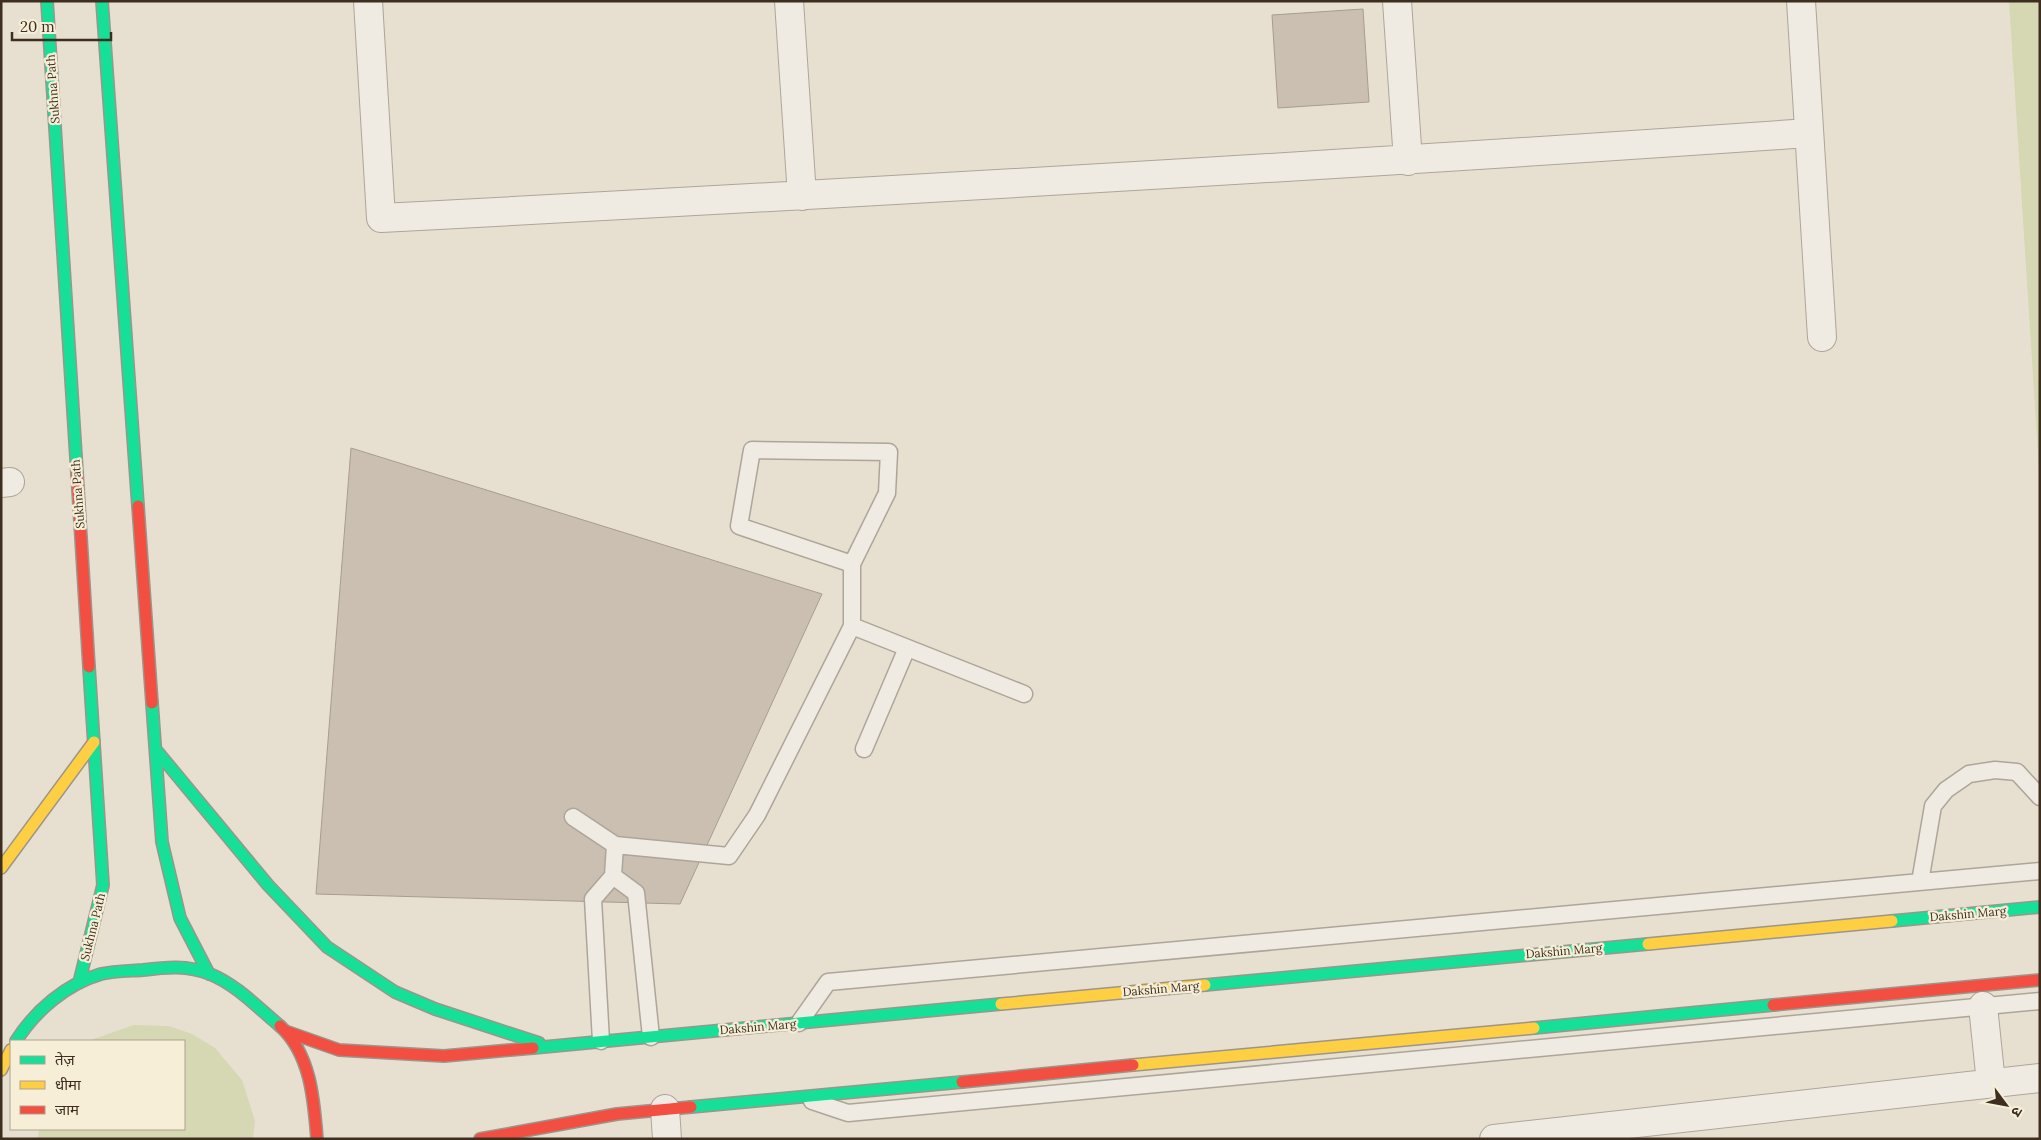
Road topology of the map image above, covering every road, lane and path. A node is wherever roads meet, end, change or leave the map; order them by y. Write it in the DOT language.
graph roads {
  1 [pos="47,1"];
  2 [pos="102,1"];
  3 [pos="368,1"];
  4 [pos="789,1"];
  5 [pos="1397,1"];
  6 [pos="1801,1"];
  7 [pos="1809,133"];
  8 [pos="1408,161"];
  9 [pos="802,196"];
  10 [pos="1822,338"];
  11 [pos="852,564"];
  12 [pos="852,626"];
  13 [pos="907,648"];
  14 [pos="1024,694"];
  15 [pos="94,742"];
  16 [pos="864,749"];
  17 [pos="156,750"];
  18 [pos="2040,797"];
  19 [pos="573,817"];
  20 [pos="615,845"];
  21 [pos="1,868"];
  22 [pos="2040,871"];
  23 [pos="613,876"];
  24 [pos="1920,882"];
  25 [pos="2040,907"];
  26 [pos="209,974"];
  27 [pos="2040,980"];
  28 [pos="79,983"];
  29 [pos="2040,1001"];
  30 [pos="1983,1006"];
  31 [pos="799,1023"];
  32 [pos="285,1031"];
  33 [pos="651,1037"];
  34 [pos="17,1040"];
  35 [pos="601,1041"];
  36 [pos="548,1046"];
  37 [pos="10,1052"];
  38 [pos="1,1068"];
  39 [pos="2040,1078"];
  40 [pos="1990,1083"];
  41 [pos="800,1097"];
  42 [pos="665,1109"];
  43 [pos="524,1131"];
  44 [pos="317,1139"];
  45 [pos="480,1139"];
  46 [pos="512,1139"];
  47 [pos="667,1139"];
  48 [pos="1494,1139"];
  1 -- 15 [label="main road, Sukhna Path"];
  2 -- 17 [label="main road"];
  3 -- 9 [label="street"];
  4 -- 9 [label="street"];
  5 -- 8 [label="street"];
  6 -- 7 [label="street"];
  7 -- 8 [label="street"];
  7 -- 10 [label="street"];
  8 -- 9 [label="street"];
  11 -- 11 [label="lane"];
  11 -- 12 [label="lane"];
  12 -- 13 [label="lane"];
  12 -- 20 [label="lane"];
  13 -- 14 [label="lane"];
  13 -- 16 [label="lane"];
  15 -- 21 [label="main road"];
  15 -- 28 [label="main road, Sukhna Path"];
  17 -- 26 [label="main road"];
  17 -- 36 [label="main road"];
  18 -- 24 [label="lane"];
  19 -- 20 [label="lane"];
  20 -- 23 [label="lane"];
  22 -- 24 [label="lane"];
  23 -- 33 [label="lane"];
  23 -- 35 [label="lane"];
  24 -- 31 [label="lane"];
  25 -- 31 [label="main road, Dakshin Marg"];
  26 -- 28 [label="main road"];
  26 -- 32 [label="main road"];
  27 -- 41 [label="main road"];
  28 -- 34 [label="main road"];
  29 -- 30 [label="lane"];
  30 -- 40 [label="street"];
  30 -- 41 [label="lane"];
  31 -- 33 [label="main road, Dakshin Marg"];
  32 -- 36 [label="main road, Dakshin Marg"];
  32 -- 44 [label="main road"];
  33 -- 35 [label="main road, Dakshin Marg"];
  35 -- 36 [label="main road, Dakshin Marg"];
  37 -- 38 [label="main road"];
  39 -- 40 [label="street"];
  40 -- 48 [label="street"];
  41 -- 42 [label="main road"];
  42 -- 43 [label="main road"];
  42 -- 47 [label="street"];
  43 -- 45 [label="main road"];
  43 -- 46 [label="main road"];
}
